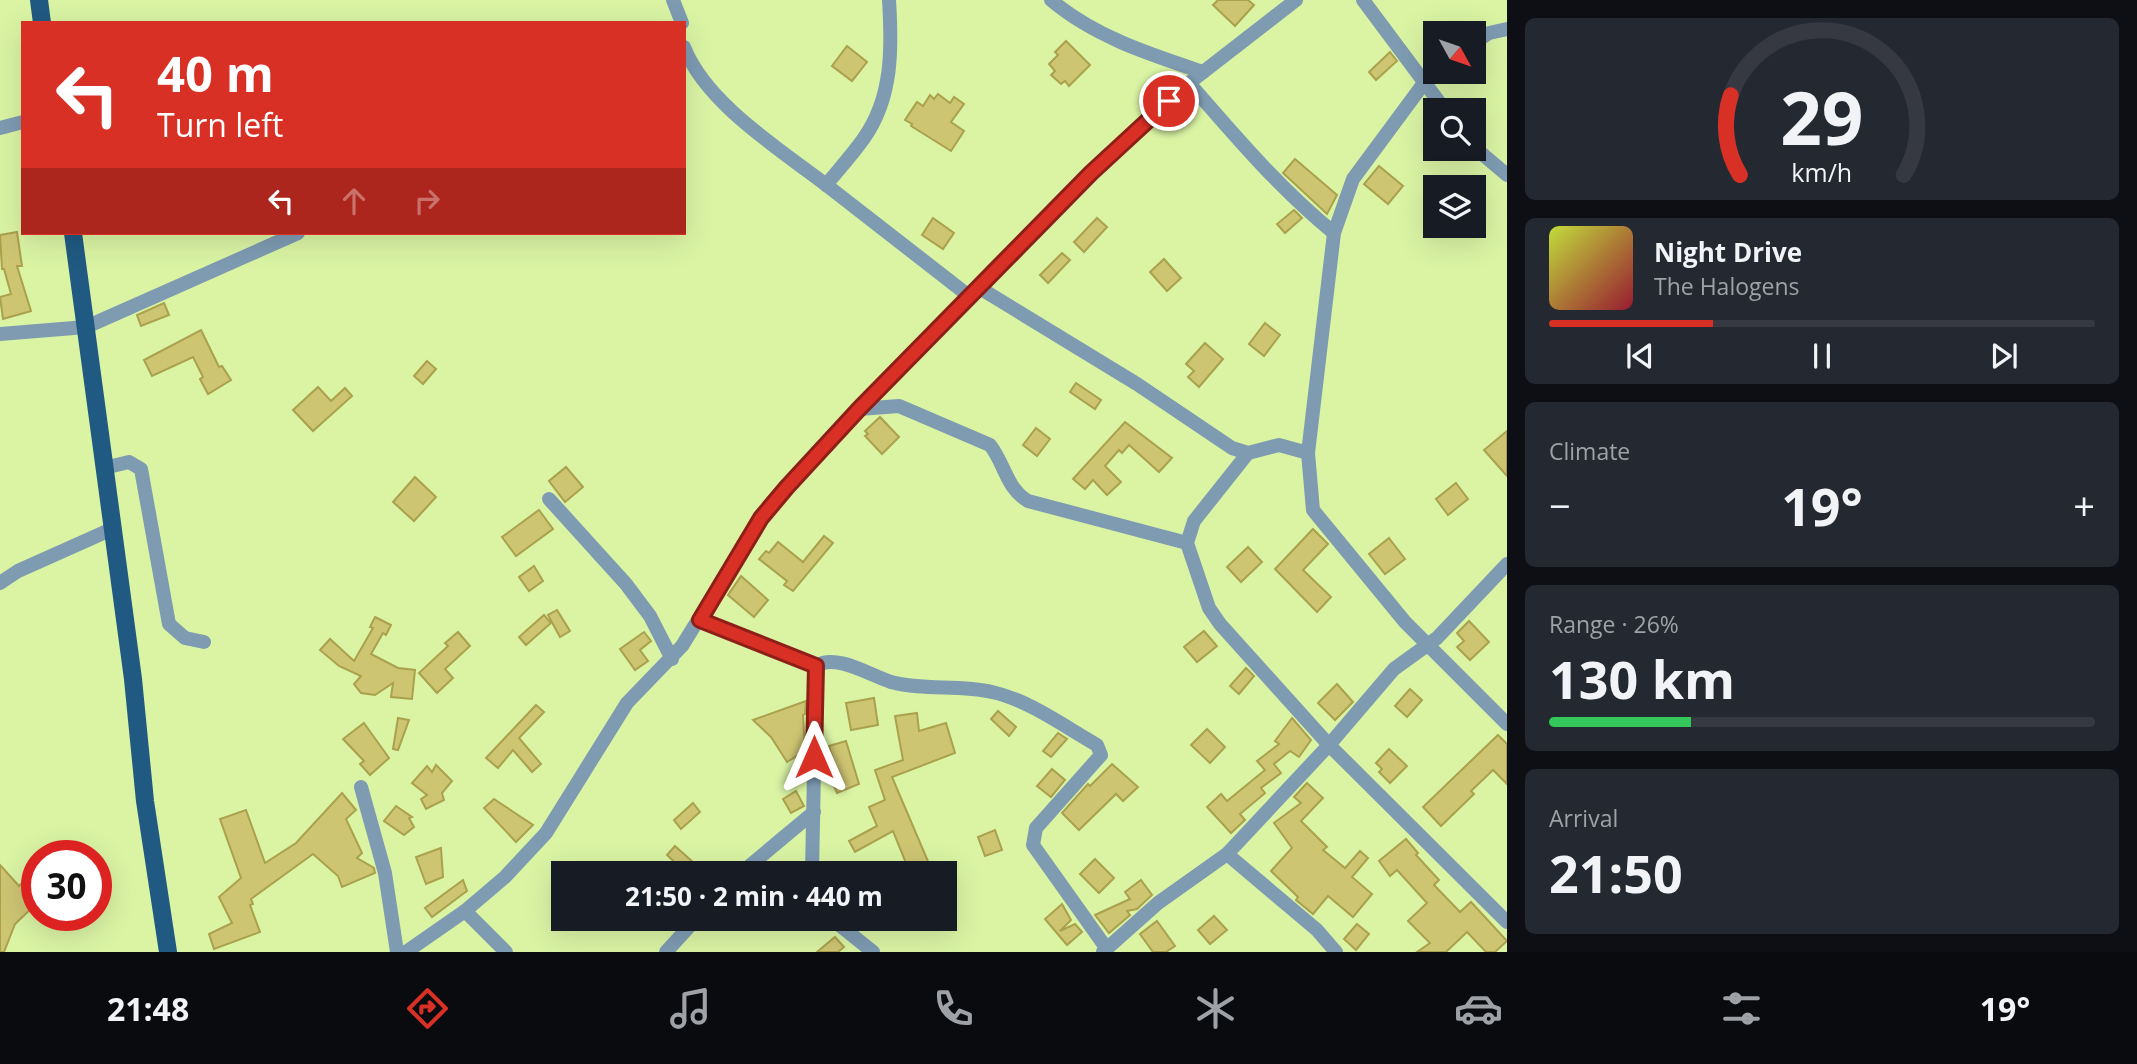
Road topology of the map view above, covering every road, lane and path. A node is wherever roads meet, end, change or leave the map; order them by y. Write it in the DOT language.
graph roads {
  1 [pos="39,0"];
  2 [pos="673,0"];
  3 [pos="889,0"];
  4 [pos="1051,0"];
  5 [pos="1296,0"];
  6 [pos="1363,0"];
  7 [pos="42,21"];
  8 [pos="681,21"];
  9 [pos="1507,29"];
  10 [pos="1486,35"];
  11 [pos="686,51"];
  12 [pos="1203,72"];
  13 [pos="1423,82"];
  14 [pos="1189,83"];
  15 [pos="1423,84"];
  16 [pos="1425,84"];
  17 [pos="1436,98"];
  18 [pos="21,123"];
  19 [pos="0,128"];
  20 [pos="1486,157"];
  21 [pos="1507,175"];
  22 [pos="826,185"];
  23 [pos="1334,233"];
  24 [pos="73,235"];
  25 [pos="293,235"];
  26 [pos="974,292"];
  27 [pos="86,327"];
  28 [pos="0,334"];
  29 [pos="859,409"];
  30 [pos="1248,453"];
  31 [pos="1308,453"];
  32 [pos="104,468"];
  33 [pos="549,499"];
  34 [pos="112,529"];
  35 [pos="1187,543"];
  36 [pos="1507,564"];
  37 [pos="0,583"];
  38 [pos="700,620"];
  39 [pos="204,642"];
  40 [pos="1426,644"];
  41 [pos="672,659"];
  42 [pos="816,666"];
  43 [pos="1507,724"];
  44 [pos="1329,745"];
  45 [pos="361,787"];
  46 [pos="814,812"];
  47 [pos="1227,853"];
  48 [pos="755,861"];
  49 [pos="812,861"];
  50 [pos="465,911"];
  51 [pos="1507,922"];
  52 [pos="685,931"];
  53 [pos="847,931"];
  54 [pos="1105,951"];
  55 [pos="168,952"];
  56 [pos="397,952"];
  57 [pos="406,952"];
  58 [pos="506,952"];
  59 [pos="666,952"];
  60 [pos="873,952"];
  61 [pos="1336,952"];
  1 -- 7 [label="main road"];
  2 -- 8 [label="street"];
  3 -- 22 [label="street"];
  4 -- 12 [label="street"];
  5 -- 12 [label="street"];
  6 -- 13 [label="street"];
  9 -- 10 [label="street"];
  11 -- 22 [label="street"];
  12 -- 14 [label="street"];
  14 -- 23 [label="street"];
  14 -- 26 [label="street"];
  15 -- 23 [label="street"];
  16 -- 17 [label="street"];
  18 -- 19 [label="street"];
  20 -- 21 [label="street"];
  22 -- 26 [label="street"];
  23 -- 31 [label="street"];
  24 -- 27 [label="main road"];
  25 -- 27 [label="street"];
  26 -- 29 [label="street"];
  26 -- 30 [label="street"];
  27 -- 28 [label="street"];
  27 -- 32 [label="main road"];
  29 -- 35 [label="street"];
  29 -- 38 [label="street"];
  30 -- 31 [label="street"];
  30 -- 35 [label="street"];
  31 -- 40 [label="street"];
  32 -- 34 [label="main road"];
  32 -- 39 [label="street"];
  33 -- 41 [label="street"];
  34 -- 37 [label="street"];
  34 -- 55 [label="main road"];
  35 -- 44 [label="street"];
  36 -- 40 [label="street"];
  38 -- 41 [label="street"];
  38 -- 42 [label="street"];
  40 -- 43 [label="street"];
  40 -- 44 [label="street"];
  41 -- 50 [label="street"];
  42 -- 46 [label="street"];
  42 -- 54 [label="street"];
  44 -- 47 [label="street"];
  44 -- 51 [label="street"];
  45 -- 56 [label="street"];
  46 -- 48 [label="street"];
  46 -- 49 [label="street"];
  47 -- 54 [label="street"];
  47 -- 61 [label="street"];
  50 -- 57 [label="street"];
  50 -- 58 [label="street"];
  52 -- 59 [label="street"];
  53 -- 60 [label="street"];
}
